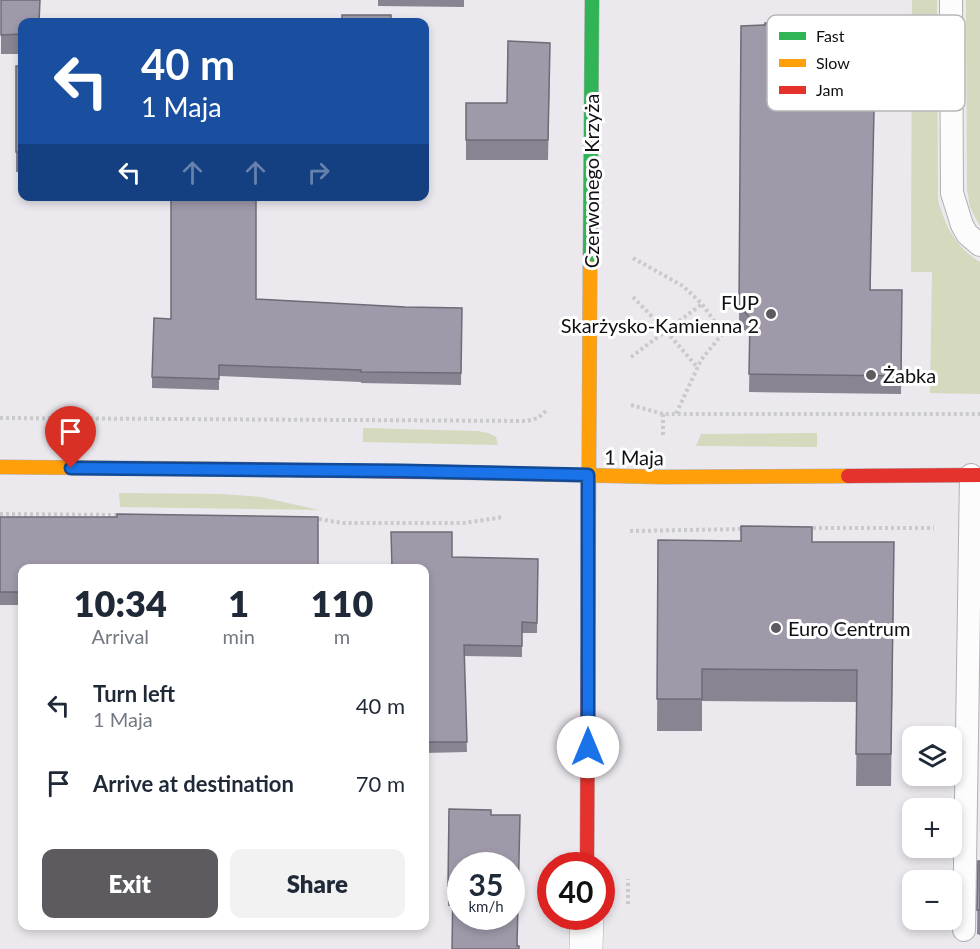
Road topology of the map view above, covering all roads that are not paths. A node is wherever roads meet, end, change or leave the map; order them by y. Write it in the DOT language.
graph roads {
  1 [pos="592,0"];
  2 [pos="951,0"];
  3 [pos="951,15"];
  4 [pos="952,111"];
  5 [pos="980,245"];
  6 [pos="0,467"];
  7 [pos="588,475"];
  8 [pos="975,475"];
  9 [pos="587,852"];
  10 [pos="587,930"];
  11 [pos="964,930"];
  12 [pos="586,949"];
  1 -- 7 [label="street, Czerwonego Krzyża"];
  2 -- 3 [label="lane"];
  4 -- 5 [label="lane"];
  6 -- 7 [label="street, 1 Maja"];
  7 -- 8 [label="street, 1 Maja"];
  7 -- 9 [label="street, Czerwonego Krzyża"];
  8 -- 11 [label="lane"];
  10 -- 12 [label="street"];
}
